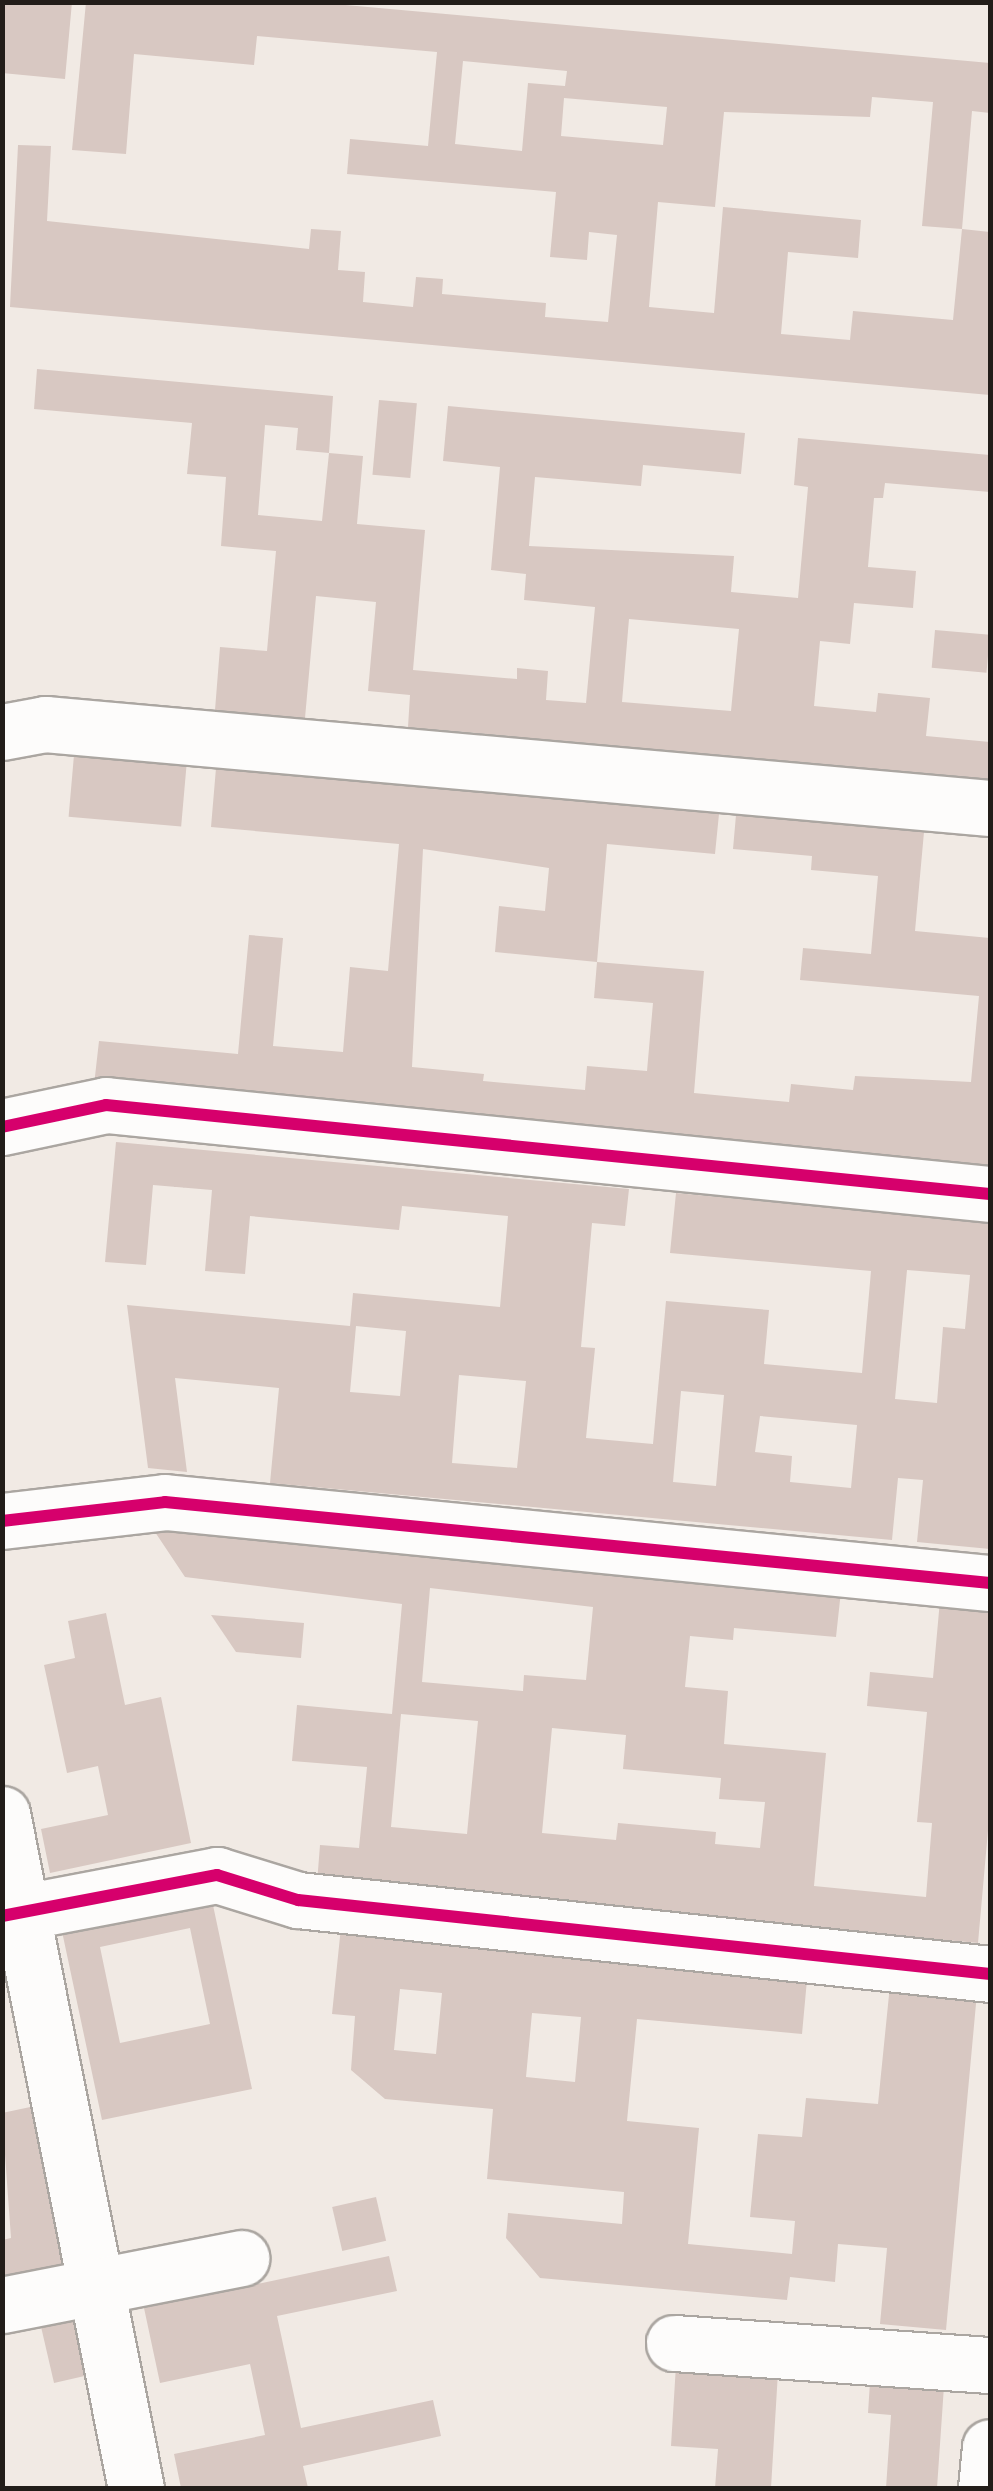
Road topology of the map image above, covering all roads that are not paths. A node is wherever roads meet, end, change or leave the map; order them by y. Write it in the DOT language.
graph roads {
  1 [pos="2,732"];
  2 [pos="990,808"];
  3 [pos="2,1126"];
  4 [pos="990,1194"];
  5 [pos="2,1521"];
  6 [pos="990,1583"];
  7 [pos="2,1814"];
  8 [pos="13,1914"];
  9 [pos="990,1974"];
  10 [pos="242,2258"];
  11 [pos="95,2286"];
  12 [pos="2,2305"];
  13 [pos="674,2342"];
  14 [pos="990,2365"];
  15 [pos="990,2447"];
  16 [pos="136,2488"];
  17 [pos="986,2488"];
  1 -- 2 [label="street"];
  3 -- 4 [label="street"];
  5 -- 6 [label="street"];
  7 -- 8 [label="street"];
  8 -- 9 [label="street"];
  8 -- 11 [label="street"];
  10 -- 11 [label="street"];
  11 -- 12 [label="street"];
  11 -- 16 [label="street"];
  13 -- 14 [label="street"];
  15 -- 17 [label="street"];
}
